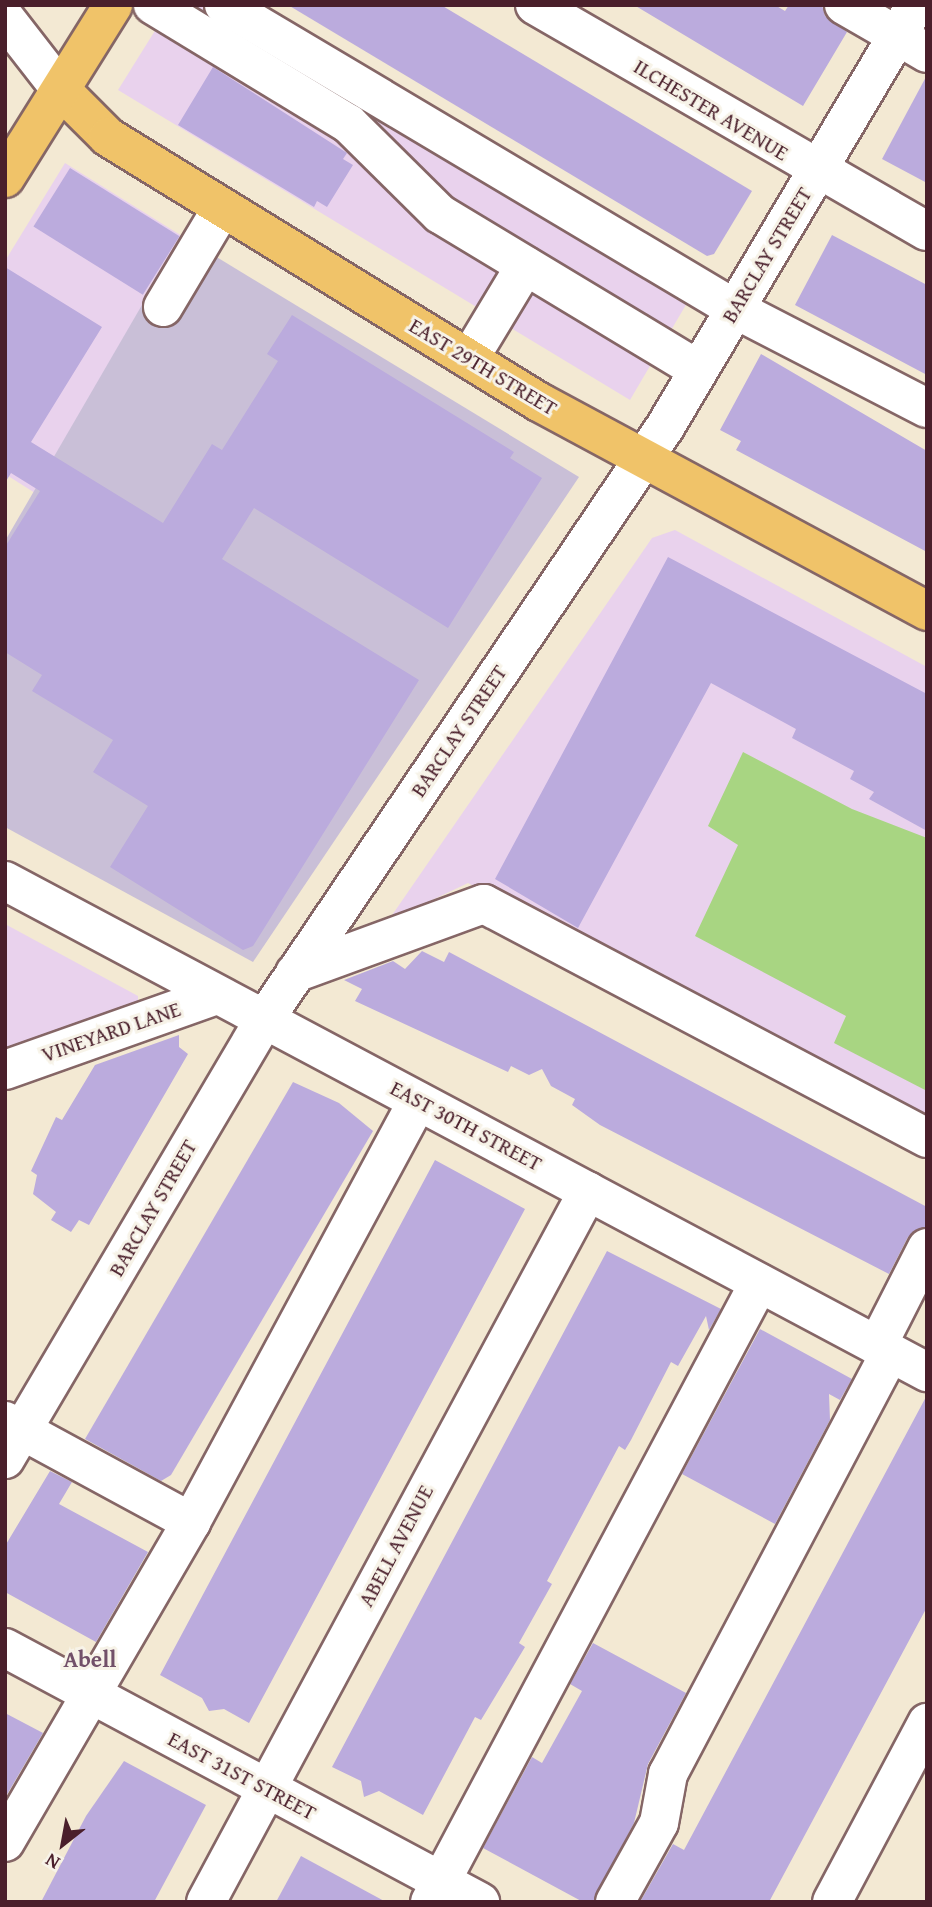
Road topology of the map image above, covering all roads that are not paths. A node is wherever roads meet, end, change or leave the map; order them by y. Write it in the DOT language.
graph roads {
  1 [pos="113,5"];
  2 [pos="153,5"];
  3 [pos="223,5"];
  4 [pos="535,5"];
  5 [pos="844,5"];
  6 [pos="916,5"];
  7 [pos="5,18"];
  8 [pos="912,45"];
  9 [pos="61,90"];
  10 [pos="817,172"];
  11 [pos="5,178"];
  12 [pos="222,208"];
  13 [pos="927,231"];
  14 [pos="525,266"];
  15 [pos="163,307"];
  16 [pos="735,309"];
  17 [pos="469,359"];
  18 [pos="699,370"];
  19 [pos="927,408"];
  20 [pos="643,459"];
  21 [pos="927,611"];
  22 [pos="5,881"];
  23 [pos="295,973"];
  24 [pos="217,995"];
  25 [pos="264,1020"];
  26 [pos="5,1070"];
  27 [pos="418,1101"];
  28 [pos="927,1138"];
  29 [pos="588,1191"];
  30 [pos="927,1248"];
  31 [pos="759,1283"];
  32 [pos="884,1350"];
  33 [pos="927,1372"];
  34 [pos="11,1437"];
  35 [pos="191,1522"];
  36 [pos="5,1648"];
  37 [pos="92,1696"];
  38 [pos="927,1723"];
  39 [pos="266,1788"];
  40 [pos="5,1842"];
  41 [pos="435,1891"];
  42 [pos="206,1902"];
  43 [pos="480,1902"];
  44 [pos="615,1902"];
  45 [pos="832,1902"];
  1 -- 9 [label="main road"];
  2 -- 14 [label="street"];
  3 -- 16 [label="street"];
  4 -- 10 [label="street, ILCHESTER AVENUE"];
  5 -- 8 [label="street"];
  6 -- 8 [label="street, BARCLAY STREET"];
  7 -- 9 [label="street"];
  8 -- 10 [label="street, BARCLAY STREET"];
  9 -- 11 [label="main road"];
  9 -- 12 [label="main road, EAST 29TH STREET"];
  10 -- 13 [label="street, ILCHESTER AVENUE"];
  10 -- 16 [label="street, BARCLAY STREET"];
  12 -- 15 [label="street"];
  12 -- 17 [label="main road, EAST 29TH STREET"];
  14 -- 17 [label="street"];
  14 -- 18 [label="street"];
  16 -- 18 [label="street, BARCLAY STREET"];
  16 -- 19 [label="street"];
  17 -- 20 [label="main road, EAST 29TH STREET"];
  18 -- 20 [label="street, BARCLAY STREET"];
  20 -- 21 [label="main road, EAST 29TH STREET"];
  20 -- 23 [label="street, BARCLAY STREET"];
  22 -- 24 [label="street, EAST 30TH STREET"];
  23 -- 25 [label="street, BARCLAY STREET"];
  23 -- 28 [label="street"];
  24 -- 25 [label="street, EAST 30TH STREET"];
  24 -- 26 [label="street, VINEYARD LANE"];
  25 -- 27 [label="street, EAST 30TH STREET"];
  25 -- 34 [label="street, BARCLAY STREET"];
  27 -- 29 [label="street, EAST 30TH STREET"];
  27 -- 35 [label="street"];
  29 -- 31 [label="street, EAST 30TH STREET"];
  29 -- 39 [label="street, ABELL AVENUE"];
  30 -- 32 [label="street"];
  31 -- 32 [label="street, EAST 30TH STREET"];
  31 -- 41 [label="street"];
  32 -- 33 [label="street, EAST 30TH STREET"];
  32 -- 44 [label="street"];
  34 -- 35 [label="street"];
  35 -- 37 [label="street"];
  36 -- 37 [label="street, EAST 31ST STREET"];
  37 -- 39 [label="street, EAST 31ST STREET"];
  37 -- 40 [label="street"];
  38 -- 45 [label="street"];
  39 -- 41 [label="street, EAST 31ST STREET"];
  39 -- 42 [label="street, ABELL AVENUE"];
  41 -- 43 [label="street, EAST 31ST STREET"];
}
